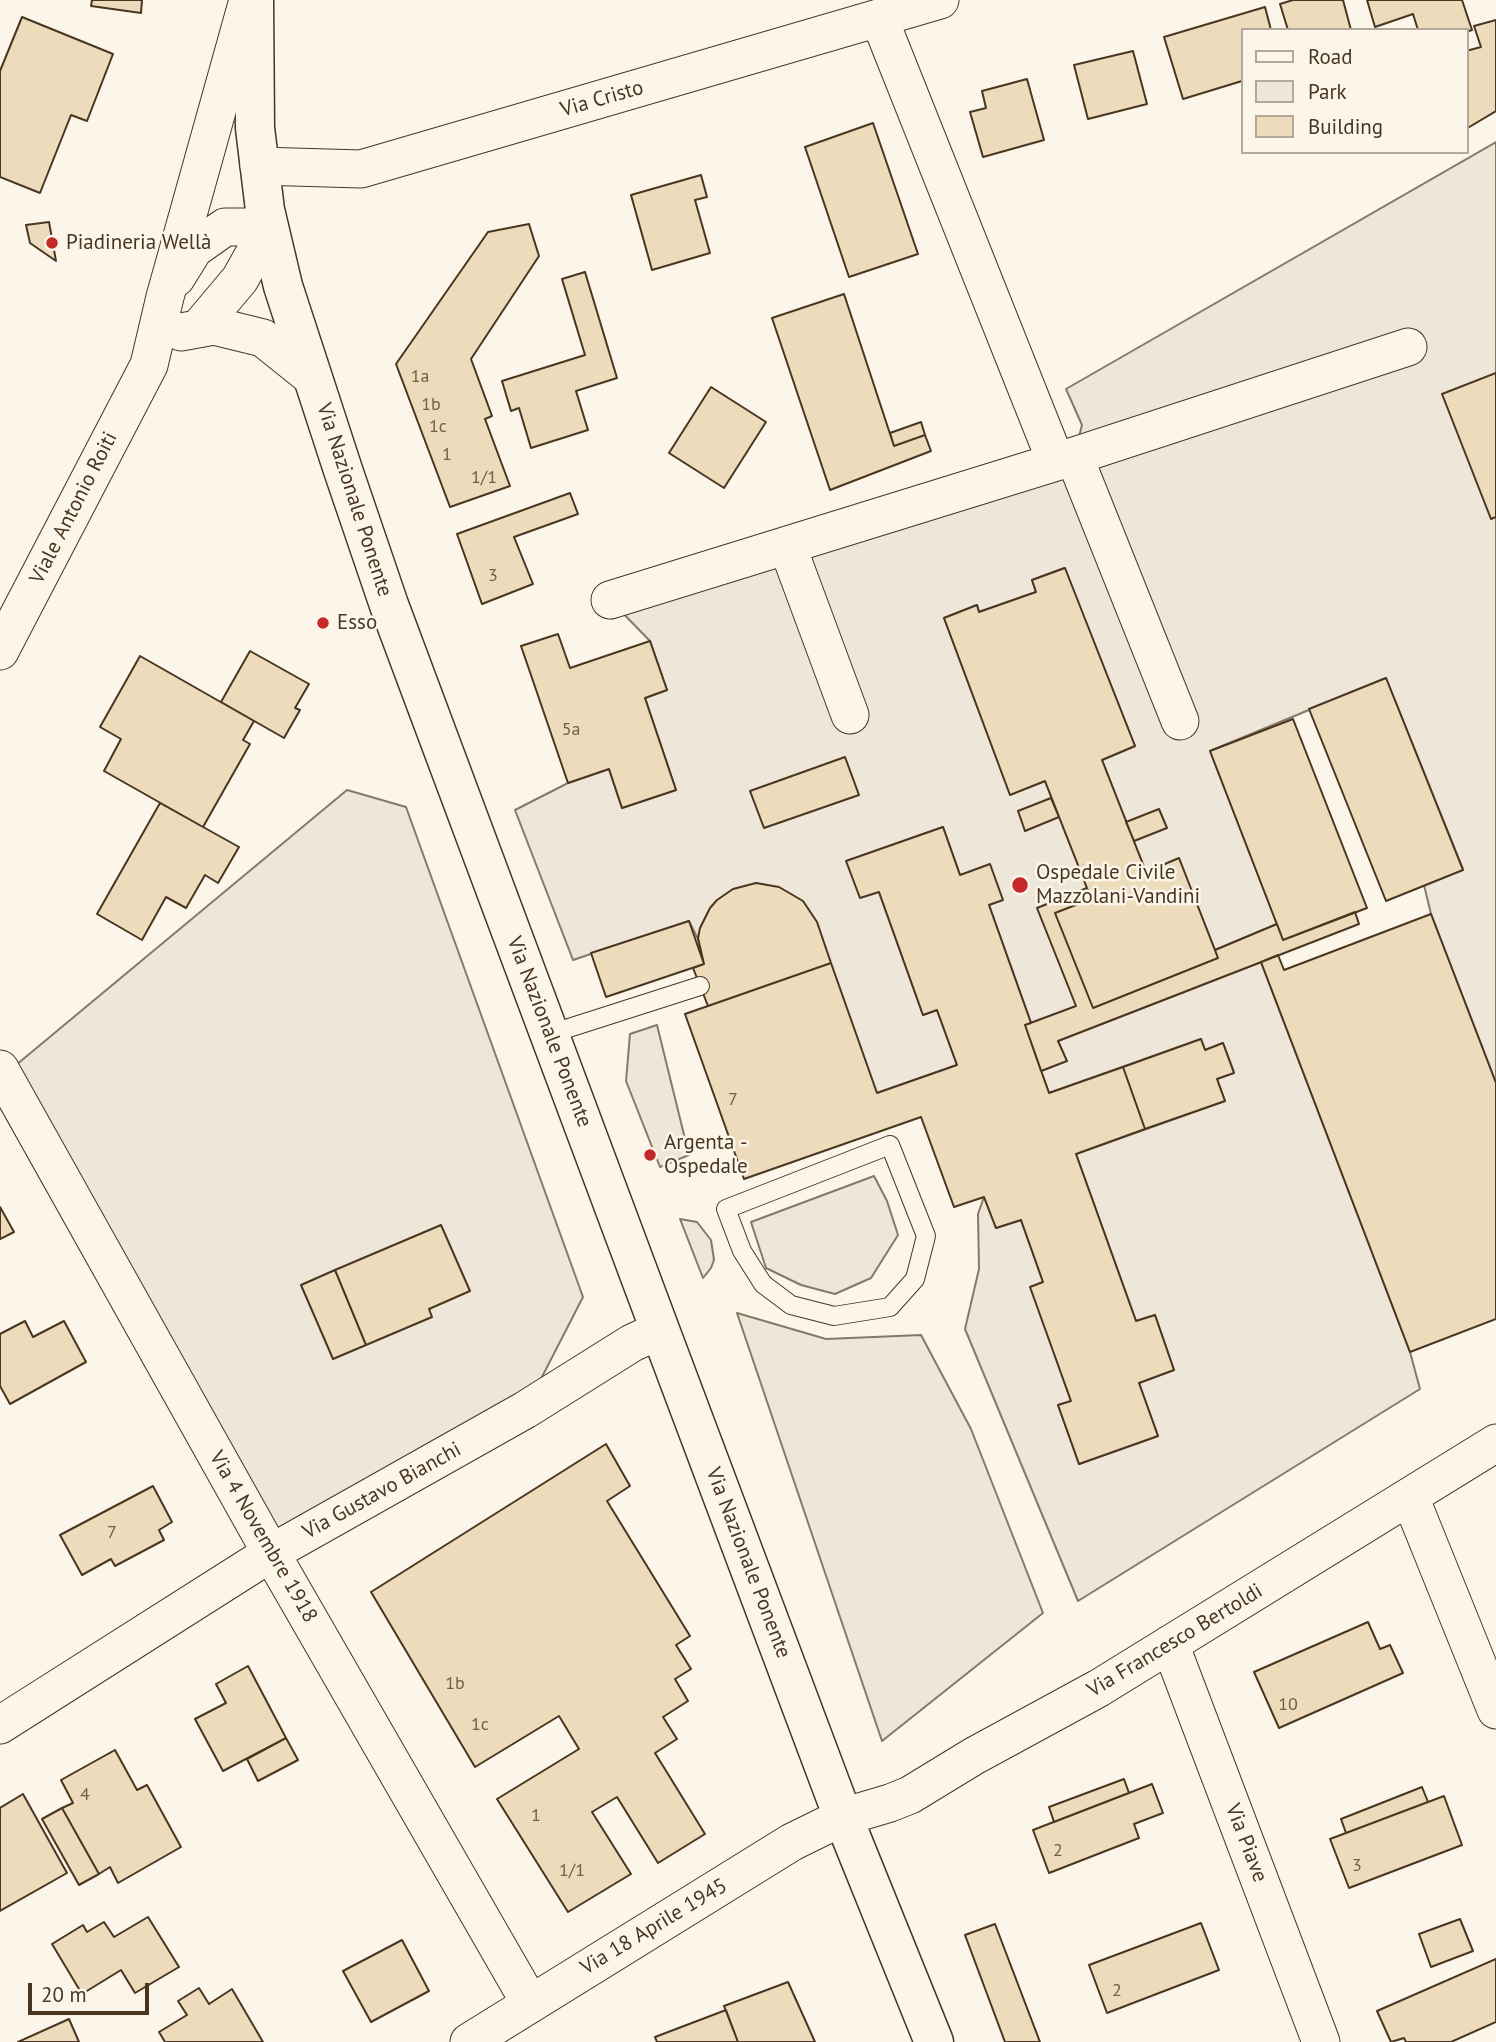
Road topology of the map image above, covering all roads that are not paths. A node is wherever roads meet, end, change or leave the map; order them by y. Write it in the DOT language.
graph roads {
  1 [pos="248,0"];
  2 [pos="254,0"];
  3 [pos="940,0"];
  4 [pos="879,18"];
  5 [pos="259,166"];
  6 [pos="269,227"];
  7 [pos="165,297"];
  8 [pos="198,329"];
  9 [pos="1408,347"];
  10 [pos="149,365"];
  11 [pos="313,378"];
  12 [pos="1065,459"];
  13 [pos="787,545"];
  14 [pos="610,600"];
  15 [pos="0,651"];
  16 [pos="850,715"];
  17 [pos="1180,721"];
  18 [pos="700,986"];
  19 [pos="550,1034"];
  20 [pos="0,1069"];
  21 [pos="915,1279"];
  22 [pos="660,1330"];
  23 [pos="1496,1443"];
  24 [pos="1410,1497"];
  25 [pos="271,1553"];
  26 [pos="1170,1644"];
  27 [pos="1496,1710"];
  28 [pos="0,1725"];
  29 [pos="843,1817"];
  30 [pos="530,2003"];
  31 [pos="469,2042"];
  32 [pos="934,2042"];
  33 [pos="1321,2042"];
  1 -- 7 [label="street, Viale Antonio Roiti"];
  2 -- 5 [label="main road, Via Nazionale Ponente"];
  3 -- 4 [label="street, Via Cristo"];
  4 -- 5 [label="street, Via Cristo"];
  4 -- 12 [label="street"];
  5 -- 6 [label="main road, Via Nazionale Ponente"];
  6 -- 7 [label="street, Viale Antonio Roiti"];
  6 -- 8 [label="street, Viale Antonio Roiti"];
  6 -- 11 [label="main road, Via Nazionale Ponente"];
  7 -- 10 [label="street, Viale Antonio Roiti"];
  8 -- 10 [label="street, Viale Antonio Roiti"];
  8 -- 11 [label="street, Viale Antonio Roiti"];
  9 -- 12 [label="street"];
  10 -- 15 [label="street, Viale Antonio Roiti"];
  11 -- 19 [label="main road, Via Nazionale Ponente"];
  12 -- 13 [label="street"];
  12 -- 17 [label="street"];
  13 -- 14 [label="street"];
  13 -- 16 [label="street"];
  18 -- 19 [label="lane"];
  19 -- 22 [label="main road, Via Nazionale Ponente"];
  20 -- 25 [label="street, Via 4 Novembre 1918"];
  21 -- 21 [label="lane"];
  22 -- 25 [label="street, Via Gustavo Bianchi"];
  22 -- 29 [label="main road, Via Nazionale Ponente"];
  23 -- 24 [label="street, Via Francesco Bertoldi"];
  24 -- 26 [label="street, Via Francesco Bertoldi"];
  24 -- 27 [label="street"];
  25 -- 28 [label="street, Via Gustavo Bianchi"];
  25 -- 30 [label="street, Via 4 Novembre 1918"];
  26 -- 29 [label="street, Via Francesco Bertoldi"];
  26 -- 33 [label="street, Via Piave"];
  29 -- 30 [label="street, Via 18 Aprile 1945"];
  29 -- 32 [label="main road, Via Nazionale Ponente"];
  30 -- 31 [label="street, Via 18 Aprile 1945"];
}
